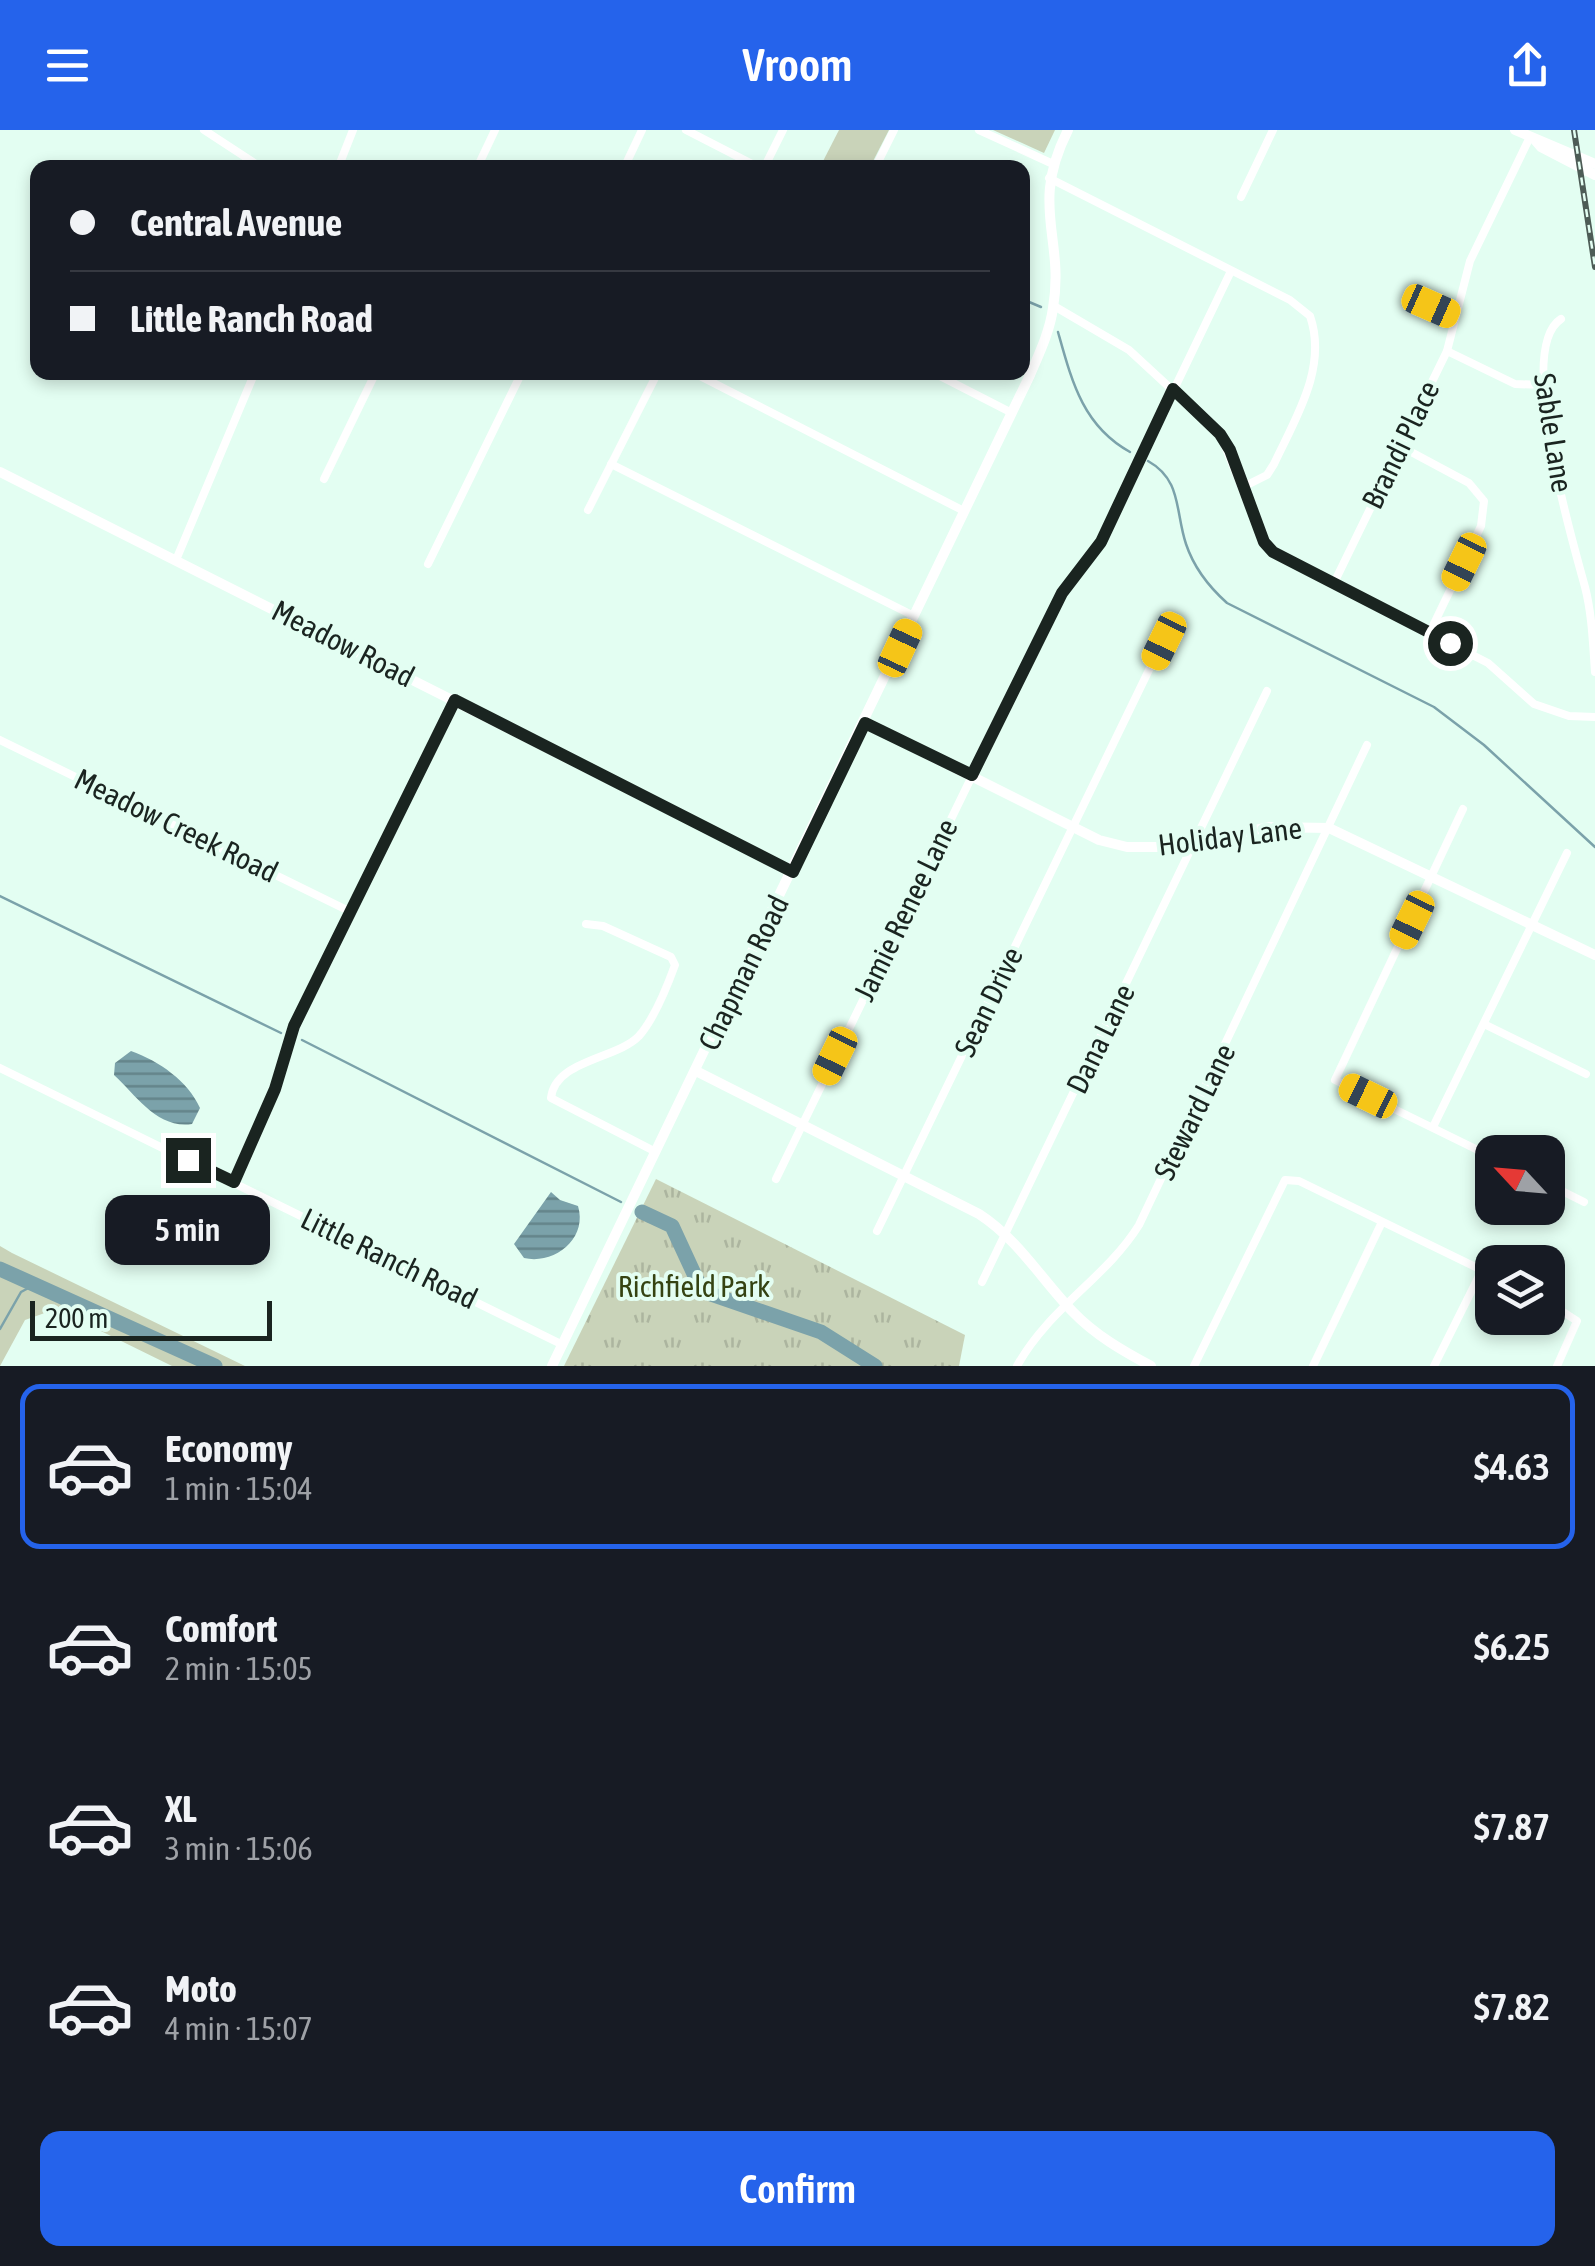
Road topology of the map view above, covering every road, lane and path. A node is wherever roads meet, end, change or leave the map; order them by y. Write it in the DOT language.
graph roads {
  1 [pos="204,130"];
  2 [pos="354,130"];
  3 [pos="495,130"];
  4 [pos="642,130"];
  5 [pos="686,130"];
  6 [pos="783,130"];
  7 [pos="894,130"];
  8 [pos="979,130"];
  9 [pos="1068,130"];
  10 [pos="1273,130"];
  11 [pos="1515,130"];
  12 [pos="1532,138"];
  13 [pos="250,160"];
  14 [pos="341,160"];
  15 [pos="480,160"];
  16 [pos="628,160"];
  17 [pos="746,160"];
  18 [pos="766,160"];
  19 [pos="879,160"];
  20 [pos="1053,164"];
  21 [pos="1595,164"];
  22 [pos="1595,174"];
  23 [pos="1049,178"];
  24 [pos="1241,197"];
  25 [pos="1231,270"];
  26 [pos="1408,296"];
  27 [pos="1054,306"];
  28 [pos="1454,317"];
  29 [pos="1561,319"];
  30 [pos="1447,351"];
  31 [pos="1030,367"];
  32 [pos="252,380"];
  33 [pos="372,380"];
  34 [pos="518,380"];
  35 [pos="654,380"];
  36 [pos="708,380"];
  37 [pos="957,380"];
  38 [pos="1025,380"];
  39 [pos="1544,385"];
  40 [pos="1173,389"];
  41 [pos="1012,413"];
  42 [pos="1400,446"];
  43 [pos="612,464"];
  44 [pos="0,472"];
  45 [pos="324,479"];
  46 [pos="1245,486"];
  47 [pos="588,510"];
  48 [pos="964,511"];
  49 [pos="176,560"];
  50 [pos="428,564"];
  51 [pos="1333,585"];
  52 [pos="914,616"];
  53 [pos="1430,632"];
  54 [pos="1164,641"];
  55 [pos="1595,672"];
  56 [pos="1267,691"];
  57 [pos="455,700"];
  58 [pos="1595,716"];
  59 [pos="865,723"];
  60 [pos="0,740"];
  61 [pos="1367,745"];
  62 [pos="972,775"];
  63 [pos="1463,809"];
  64 [pos="1329,828"];
  65 [pos="1074,829"];
  66 [pos="1195,844"];
  67 [pos="1567,853"];
  68 [pos="793,872"];
  69 [pos="1432,878"];
  70 [pos="351,912"];
  71 [pos="586,924"];
  72 [pos="1530,927"];
  73 [pos="1595,955"];
  74 [pos="1486,1025"];
  75 [pos="0,1068"];
  76 [pos="696,1071"];
  77 [pos="1586,1074"];
  78 [pos="802,1124"];
  79 [pos="1433,1127"];
  80 [pos="1475,1148"];
  81 [pos="656,1152"];
  82 [pos="904,1176"];
  83 [pos="776,1179"];
  84 [pos="234,1182"];
  85 [pos="1565,1192"];
  86 [pos="1584,1202"];
  87 [pos="1382,1222"];
  88 [pos="877,1231"];
  89 [pos="1007,1234"];
  90 [pos="1475,1267"];
  91 [pos="982,1282"];
  92 [pos="1475,1284"];
  93 [pos="1064,1302"];
  94 [pos="1565,1313"];
  95 [pos="563,1345"];
  96 [pos="552,1366"];
  97 [pos="1018,1366"];
  98 [pos="1152,1366"];
  99 [pos="1194,1366"];
  100 [pos="1313,1366"];
  101 [pos="1434,1366"];
  102 [pos="1557,1366"];
  1 -- 13 [label="street"];
  2 -- 14 [label="street"];
  3 -- 15 [label="street"];
  4 -- 16 [label="street"];
  5 -- 17 [label="street"];
  6 -- 18 [label="street"];
  7 -- 19 [label="street"];
  8 -- 20 [label="street"];
  9 -- 20 [label="street, Chapman Road"];
  10 -- 24 [label="street"];
  11 -- 12 [label="street"];
  12 -- 21 [label="street"];
  12 -- 22 [label="street"];
  12 -- 28 [label="street, Brandi Place"];
  20 -- 23 [label="street, Chapman Road"];
  23 -- 25 [label="street"];
  23 -- 27 [label="street, Chapman Road"];
  25 -- 40 [label="street, Jamie Renee Lane"];
  25 -- 46 [label="street"];
  26 -- 28 [label="street"];
  27 -- 31 [label="street, Chapman Road"];
  27 -- 40 [label="street"];
  28 -- 30 [label="street, Brandi Place"];
  29 -- 39 [label="street, Sable Lane"];
  30 -- 39 [label="street"];
  30 -- 42 [label="street, Brandi Place"];
  32 -- 49 [label="street"];
  33 -- 45 [label="street"];
  34 -- 50 [label="street"];
  35 -- 43 [label="street"];
  36 -- 48 [label="street"];
  37 -- 41 [label="street"];
  38 -- 41 [label="street, Chapman Road"];
  39 -- 55 [label="street, Sable Lane"];
  40 -- 46 [label="street"];
  40 -- 62 [label="street, Jamie Renee Lane"];
  41 -- 48 [label="street, Chapman Road"];
  42 -- 51 [label="street, Brandi Place"];
  42 -- 53 [label="street"];
  43 -- 47 [label="street"];
  43 -- 52 [label="street"];
  44 -- 49 [label="street, Meadow Road"];
  46 -- 51 [label="street"];
  48 -- 52 [label="street, Chapman Road"];
  49 -- 57 [label="street, Meadow Road"];
  51 -- 53 [label="street"];
  52 -- 59 [label="street, Chapman Road"];
  53 -- 58 [label="street"];
  54 -- 65 [label="street, Sean Drive"];
  56 -- 66 [label="street, Dana Lane"];
  57 -- 68 [label="street, Meadow Road"];
  57 -- 70 [label="street"];
  59 -- 62 [label="street, Holiday Lane"];
  59 -- 68 [label="street, Chapman Road"];
  60 -- 70 [label="street, Meadow Creek Road"];
  61 -- 64 [label="street, Steward Lane"];
  62 -- 65 [label="street, Holiday Lane"];
  62 -- 78 [label="street, Jamie Renee Lane"];
  63 -- 69 [label="street"];
  64 -- 66 [label="street, Holiday Lane"];
  64 -- 69 [label="street, Holiday Lane"];
  64 -- 93 [label="street, Steward Lane"];
  65 -- 66 [label="street, Holiday Lane"];
  65 -- 82 [label="street, Sean Drive"];
  66 -- 89 [label="street, Dana Lane"];
  67 -- 72 [label="street"];
  68 -- 76 [label="street, Chapman Road"];
  69 -- 72 [label="street, Holiday Lane"];
  69 -- 79 [label="street"];
  70 -- 84 [label="street"];
  71 -- 81 [label="street"];
  72 -- 73 [label="street, Holiday Lane"];
  72 -- 74 [label="street"];
  74 -- 77 [label="street"];
  74 -- 79 [label="street"];
  75 -- 84 [label="street, Little Ranch Road"];
  76 -- 78 [label="street"];
  76 -- 81 [label="street, Chapman Road"];
  78 -- 82 [label="street"];
  78 -- 83 [label="street, Jamie Renee Lane"];
  79 -- 80 [label="street"];
  81 -- 95 [label="street, Chapman Road"];
  82 -- 88 [label="street, Sean Drive"];
  82 -- 89 [label="street"];
  84 -- 95 [label="street, Little Ranch Road"];
  85 -- 86 [label="street"];
  87 -- 90 [label="street"];
  87 -- 99 [label="street"];
  87 -- 100 [label="street"];
  89 -- 91 [label="street, Dana Lane"];
  89 -- 93 [label="street"];
  92 -- 101 [label="street"];
  93 -- 97 [label="street, Steward Lane"];
  93 -- 98 [label="street"];
  94 -- 102 [label="street"];
  95 -- 96 [label="street, Chapman Road"];
}
